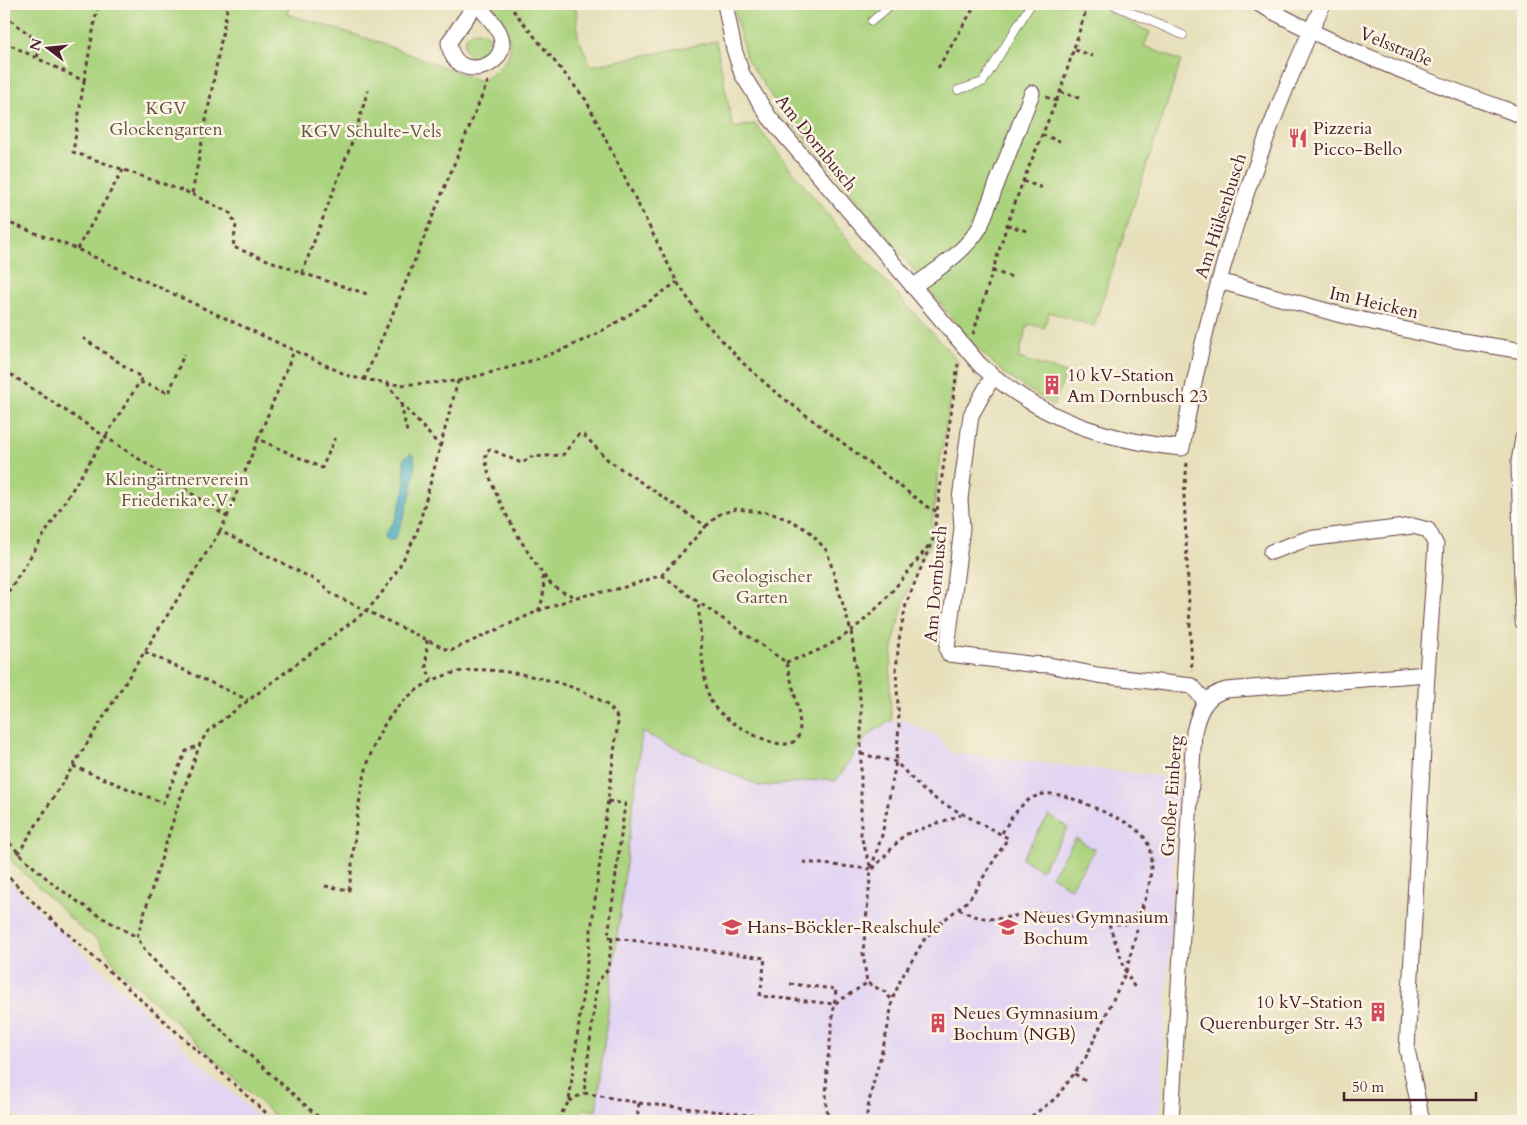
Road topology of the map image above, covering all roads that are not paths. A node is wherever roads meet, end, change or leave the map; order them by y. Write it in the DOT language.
graph roads {
  1 [pos="477,4"];
  2 [pos="725,4"];
  3 [pos="892,4"];
  4 [pos="1031,4"];
  5 [pos="1117,4"];
  6 [pos="1259,4"];
  7 [pos="1323,4"];
  8 [pos="872,21"];
  9 [pos="1311,32"];
  10 [pos="1183,35"];
  11 [pos="958,90"];
  12 [pos="1032,93"];
  13 [pos="1523,116"];
  14 [pos="1219,281"];
  15 [pos="913,287"];
  16 [pos="1523,351"];
  17 [pos="993,376"];
  18 [pos="1523,438"];
  19 [pos="1182,448"];
  20 [pos="1272,552"];
  21 [pos="1523,622"];
  22 [pos="1427,674"];
  23 [pos="1206,702"];
  24 [pos="1171,1121"];
  25 [pos="1422,1121"];
  1 -- 1 [label="street"];
  2 -- 15 [label="street, Am Dornbusch"];
  3 -- 8 [label="lane"];
  4 -- 11 [label="lane"];
  5 -- 10 [label="lane"];
  6 -- 9 [label="street, Velsstraße"];
  7 -- 9 [label="street, Am Hülsenbusch"];
  9 -- 13 [label="street, Velsstraße"];
  9 -- 14 [label="street, Am Hülsenbusch"];
  12 -- 15 [label="street"];
  14 -- 16 [label="street, Im Heicken"];
  14 -- 19 [label="street, Am Hülsenbusch"];
  15 -- 17 [label="street, Am Dornbusch"];
  17 -- 19 [label="street, Am Dornbusch"];
  17 -- 23 [label="street, Am Dornbusch"];
  18 -- 21 [label="street"];
  20 -- 22 [label="street"];
  22 -- 23 [label="street"];
  22 -- 25 [label="street"];
  23 -- 24 [label="street, Großer Einberg"];
}
